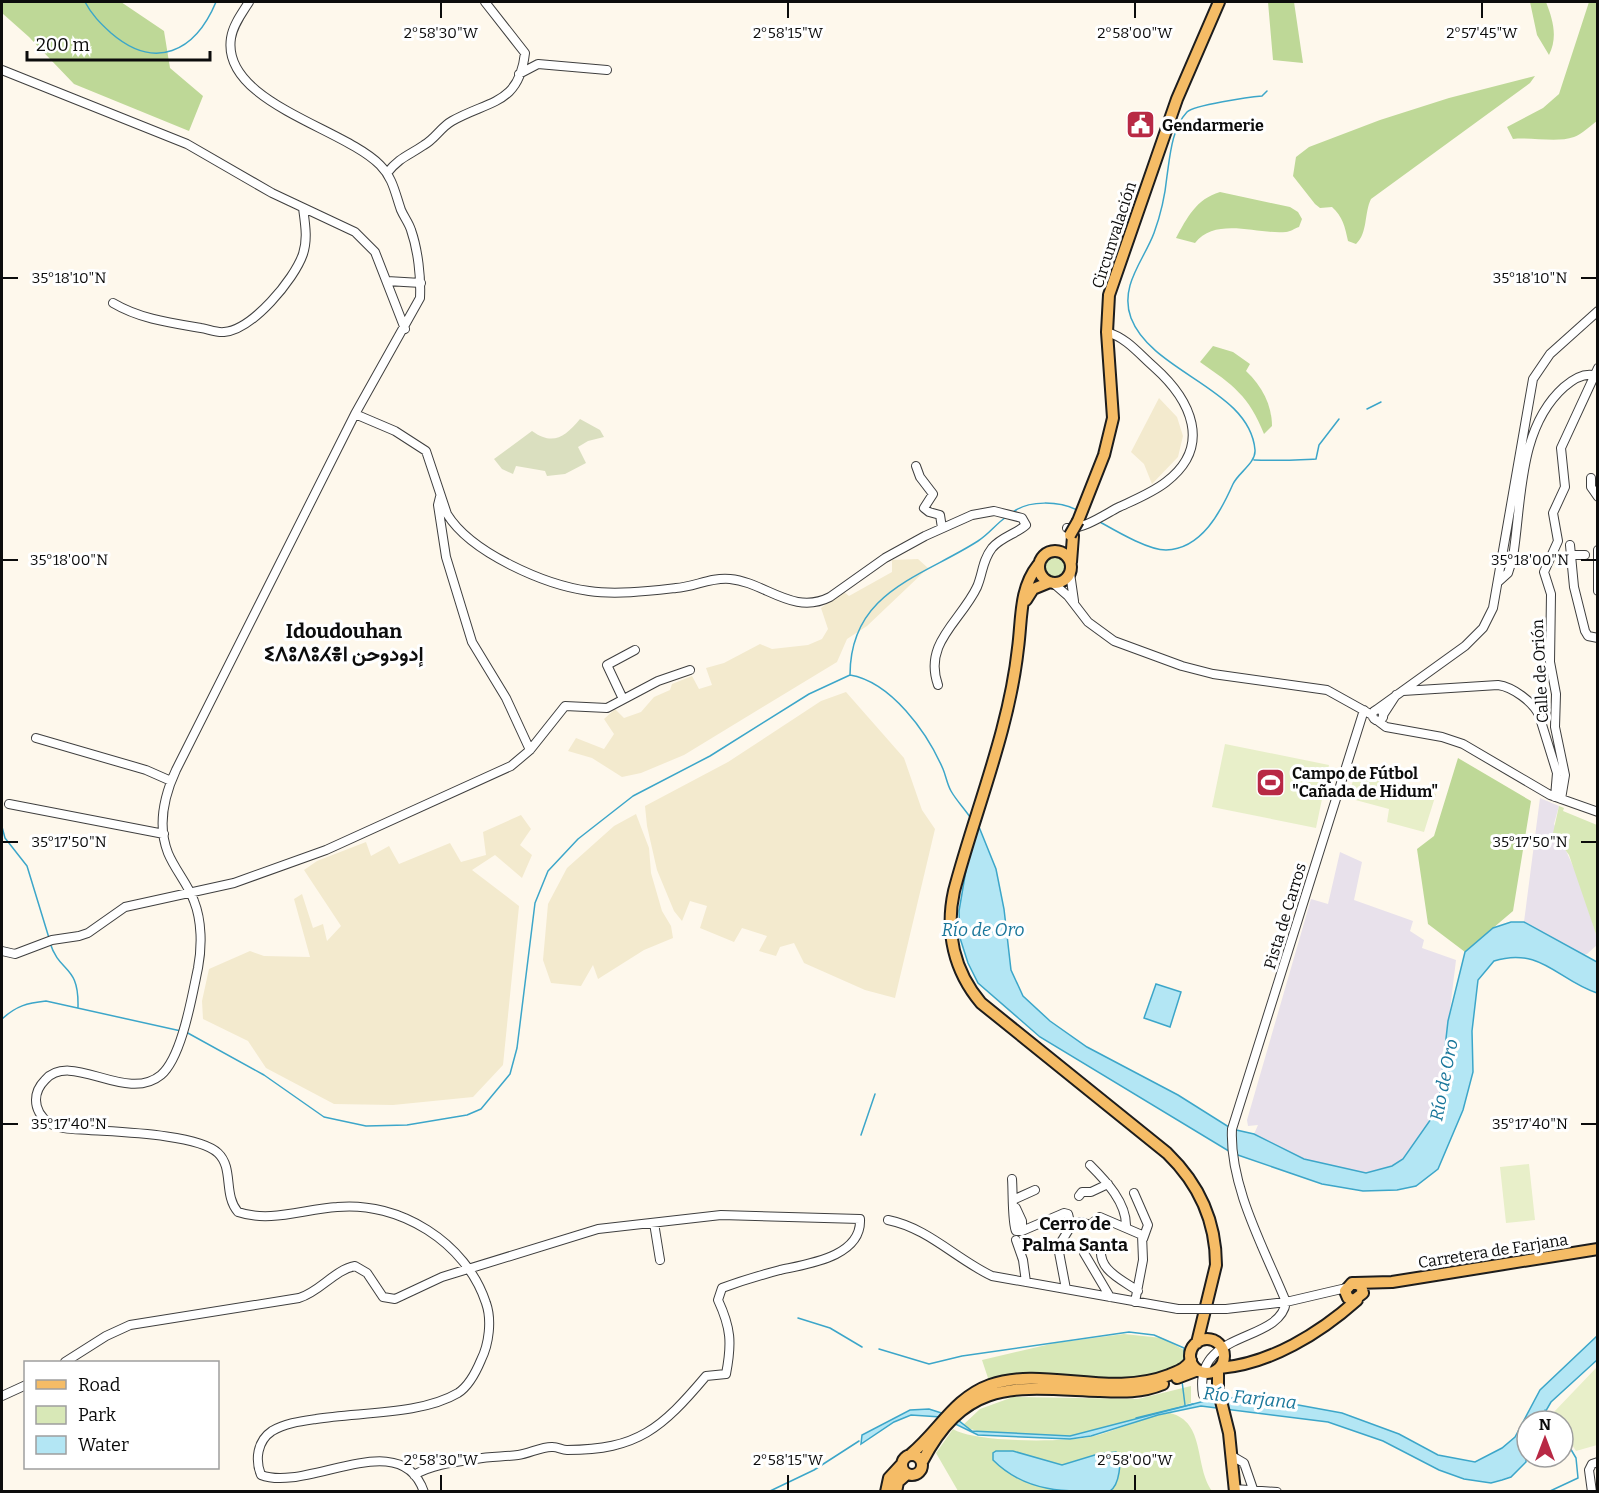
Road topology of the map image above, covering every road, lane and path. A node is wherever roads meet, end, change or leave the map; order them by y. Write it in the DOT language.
graph roads {
  1 [pos="249,2"];
  2 [pos="485,2"];
  3 [pos="1219,2"];
  4 [pos="2,70"];
  5 [pos="607,70"];
  6 [pos="519,74"];
  7 [pos="387,173"];
  8 [pos="303,208"];
  9 [pos="387,281"];
  10 [pos="421,283"];
  11 [pos="113,303"];
  12 [pos="1598,311"];
  13 [pos="405,329"];
  14 [pos="1107,332"];
  15 [pos="1596,374"];
  16 [pos="355,414"];
  17 [pos="916,466"];
  18 [pos="1591,478"];
  19 [pos="1598,496"];
  20 [pos="440,497"];
  21 [pos="942,528"];
  22 [pos="1070,533"];
  23 [pos="1570,545"];
  24 [pos="1054,550"];
  25 [pos="1598,550"];
  26 [pos="1570,555"];
  27 [pos="1585,555"];
  28 [pos="1038,565"];
  29 [pos="1070,568"];
  30 [pos="1498,582"];
  31 [pos="1051,583"];
  32 [pos="1598,591"];
  33 [pos="1076,605"];
  34 [pos="1022,615"];
  35 [pos="1591,638"];
  36 [pos="1598,644"];
  37 [pos="635,650"];
  38 [pos="690,670"];
  39 [pos="938,685"];
  40 [pos="1399,692"];
  41 [pos="623,699"];
  42 [pos="1364,710"];
  43 [pos="1379,716"];
  44 [pos="36,738"];
  45 [pos="530,750"];
  46 [pos="1561,751"];
  47 [pos="1557,773"];
  48 [pos="171,781"];
  49 [pos="1558,798"];
  50 [pos="9,804"];
  51 [pos="1598,812"];
  52 [pos="164,834"];
  53 [pos="191,894"];
  54 [pos="2,951"];
  55 [pos="1090,1165"];
  56 [pos="1012,1179"];
  57 [pos="1108,1184"];
  58 [pos="1035,1190"];
  59 [pos="1134,1193"];
  60 [pos="1078,1196"];
  61 [pos="1015,1204"];
  62 [pos="888,1220"];
  63 [pos="654,1223"];
  64 [pos="1071,1226"];
  65 [pos="1126,1227"];
  66 [pos="1143,1239"];
  67 [pos="1016,1240"];
  68 [pos="1102,1244"];
  69 [pos="1598,1250"];
  70 [pos="1084,1253"];
  71 [pos="660,1260"];
  72 [pos="467,1269"];
  73 [pos="1026,1282"];
  74 [pos="1066,1289"];
  75 [pos="1137,1291"];
  76 [pos="1352,1293"];
  77 [pos="1110,1297"];
  78 [pos="1135,1302"];
  79 [pos="1286,1302"];
  80 [pos="1203,1324"];
  81 [pos="1211,1339"];
  82 [pos="1197,1343"];
  83 [pos="1224,1353"];
  84 [pos="1191,1360"];
  85 [pos="66,1361"];
  86 [pos="1238,1365"];
  87 [pos="1219,1369"];
  88 [pos="1202,1372"];
  89 [pos="1182,1373"];
  90 [pos="24,1386"];
  91 [pos="1218,1389"];
  92 [pos="1203,1395"];
  93 [pos="2,1396"];
  94 [pos="944,1424"];
  95 [pos="911,1454"];
  96 [pos="1232,1456"];
  97 [pos="922,1462"];
  98 [pos="1594,1464"];
  99 [pos="904,1470"];
  100 [pos="414,1475"];
  101 [pos="1235,1490"];
  102 [pos="1254,1490"];
  103 [pos="424,1491"];
  104 [pos="886,1491"];
  105 [pos="896,1491"];
  106 [pos="1277,1491"];
  107 [pos="1592,1491"];
  1 -- 7 [label="street"];
  2 -- 6 [label="street"];
  3 -- 14 [label="main road, Circunvalación"];
  4 -- 8 [label="street"];
  5 -- 6 [label="street"];
  6 -- 7 [label="street"];
  7 -- 10 [label="street"];
  8 -- 9 [label="street"];
  8 -- 11 [label="street"];
  9 -- 10 [label="street"];
  9 -- 13 [label="street"];
  10 -- 13 [label="street"];
  12 -- 30 [label="street"];
  13 -- 16 [label="street"];
  14 -- 22 [label="main road, Circunvalación, bridge"];
  14 -- 22 [label="street"];
  15 -- 30 [label="street"];
  15 -- 46 [label="street, Calle de Orión"];
  16 -- 20 [label="street"];
  16 -- 48 [label="street"];
  17 -- 21 [label="street"];
  18 -- 19 [label="street"];
  20 -- 21 [label="street"];
  20 -- 45 [label="street"];
  21 -- 39 [label="street"];
  22 -- 24 [label="main road"];
  22 -- 29 [label="main road"];
  23 -- 26 [label="street"];
  24 -- 28 [label="main road"];
  24 -- 29 [label="main road"];
  25 -- 32 [label="street"];
  26 -- 27 [label="street"];
  26 -- 35 [label="street"];
  28 -- 31 [label="main road"];
  28 -- 34 [label="main road"];
  29 -- 31 [label="main road"];
  29 -- 33 [label="street"];
  30 -- 40 [label="street"];
  31 -- 33 [label="street"];
  31 -- 34 [label="main road"];
  33 -- 42 [label="street"];
  34 -- 80 [label="main road"];
  35 -- 36 [label="street"];
  37 -- 41 [label="street"];
  38 -- 41 [label="street"];
  40 -- 43 [label="street"];
  40 -- 47 [label="street"];
  41 -- 45 [label="street"];
  42 -- 43 [label="street"];
  42 -- 79 [label="street, Pista de Carros"];
  43 -- 49 [label="street"];
  44 -- 48 [label="street"];
  45 -- 53 [label="street"];
  46 -- 47 [label="street"];
  46 -- 49 [label="street, Calle de Orión"];
  47 -- 49 [label="street"];
  48 -- 52 [label="street"];
  49 -- 51 [label="street"];
  50 -- 52 [label="street"];
  52 -- 53 [label="street"];
  53 -- 54 [label="street"];
  53 -- 72 [label="street"];
  55 -- 57 [label="street"];
  56 -- 61 [label="street"];
  57 -- 60 [label="street"];
  57 -- 65 [label="street"];
  58 -- 61 [label="street"];
  59 -- 66 [label="street"];
  61 -- 64 [label="street"];
  62 -- 73 [label="street"];
  63 -- 71 [label="street"];
  63 -- 72 [label="street"];
  63 -- 100 [label="street"];
  64 -- 65 [label="street"];
  64 -- 74 [label="street"];
  65 -- 66 [label="street"];
  66 -- 75 [label="street"];
  67 -- 73 [label="street"];
  68 -- 75 [label="street"];
  69 -- 76 [label="main road, Carretera de Farjana"];
  70 -- 77 [label="street"];
  72 -- 85 [label="street"];
  72 -- 100 [label="street"];
  73 -- 74 [label="street"];
  74 -- 77 [label="street"];
  75 -- 78 [label="street"];
  76 -- 79 [label="street"];
  76 -- 86 [label="main road, Carretera de Farjana"];
  77 -- 78 [label="street"];
  78 -- 79 [label="street, bridge"];
  79 -- 83 [label="street"];
  80 -- 81 [label="main road"];
  80 -- 82 [label="main road"];
  81 -- 82 [label="main road"];
  81 -- 83 [label="main road"];
  82 -- 84 [label="main road"];
  83 -- 86 [label="main road"];
  83 -- 87 [label="main road"];
  83 -- 88 [label="street"];
  84 -- 88 [label="main road"];
  84 -- 89 [label="main road"];
  86 -- 87 [label="main road, Carretera de Farjana"];
  87 -- 88 [label="main road, Carretera de Farjana"];
  87 -- 91 [label="main road"];
  88 -- 89 [label="main road"];
  88 -- 91 [label="main road"];
  88 -- 92 [label="street"];
  89 -- 94 [label="main road"];
  90 -- 93 [label="street"];
  91 -- 96 [label="main road"];
  94 -- 95 [label="main road"];
  94 -- 97 [label="main road"];
  95 -- 97 [label="main road"];
  95 -- 99 [label="main road"];
  96 -- 101 [label="main road"];
  96 -- 102 [label="street"];
  97 -- 99 [label="main road"];
  98 -- 107 [label="street"];
  99 -- 104 [label="main road"];
  99 -- 105 [label="main road"];
  100 -- 103 [label="street"];
  101 -- 102 [label="street"];
  102 -- 106 [label="street"];
}
